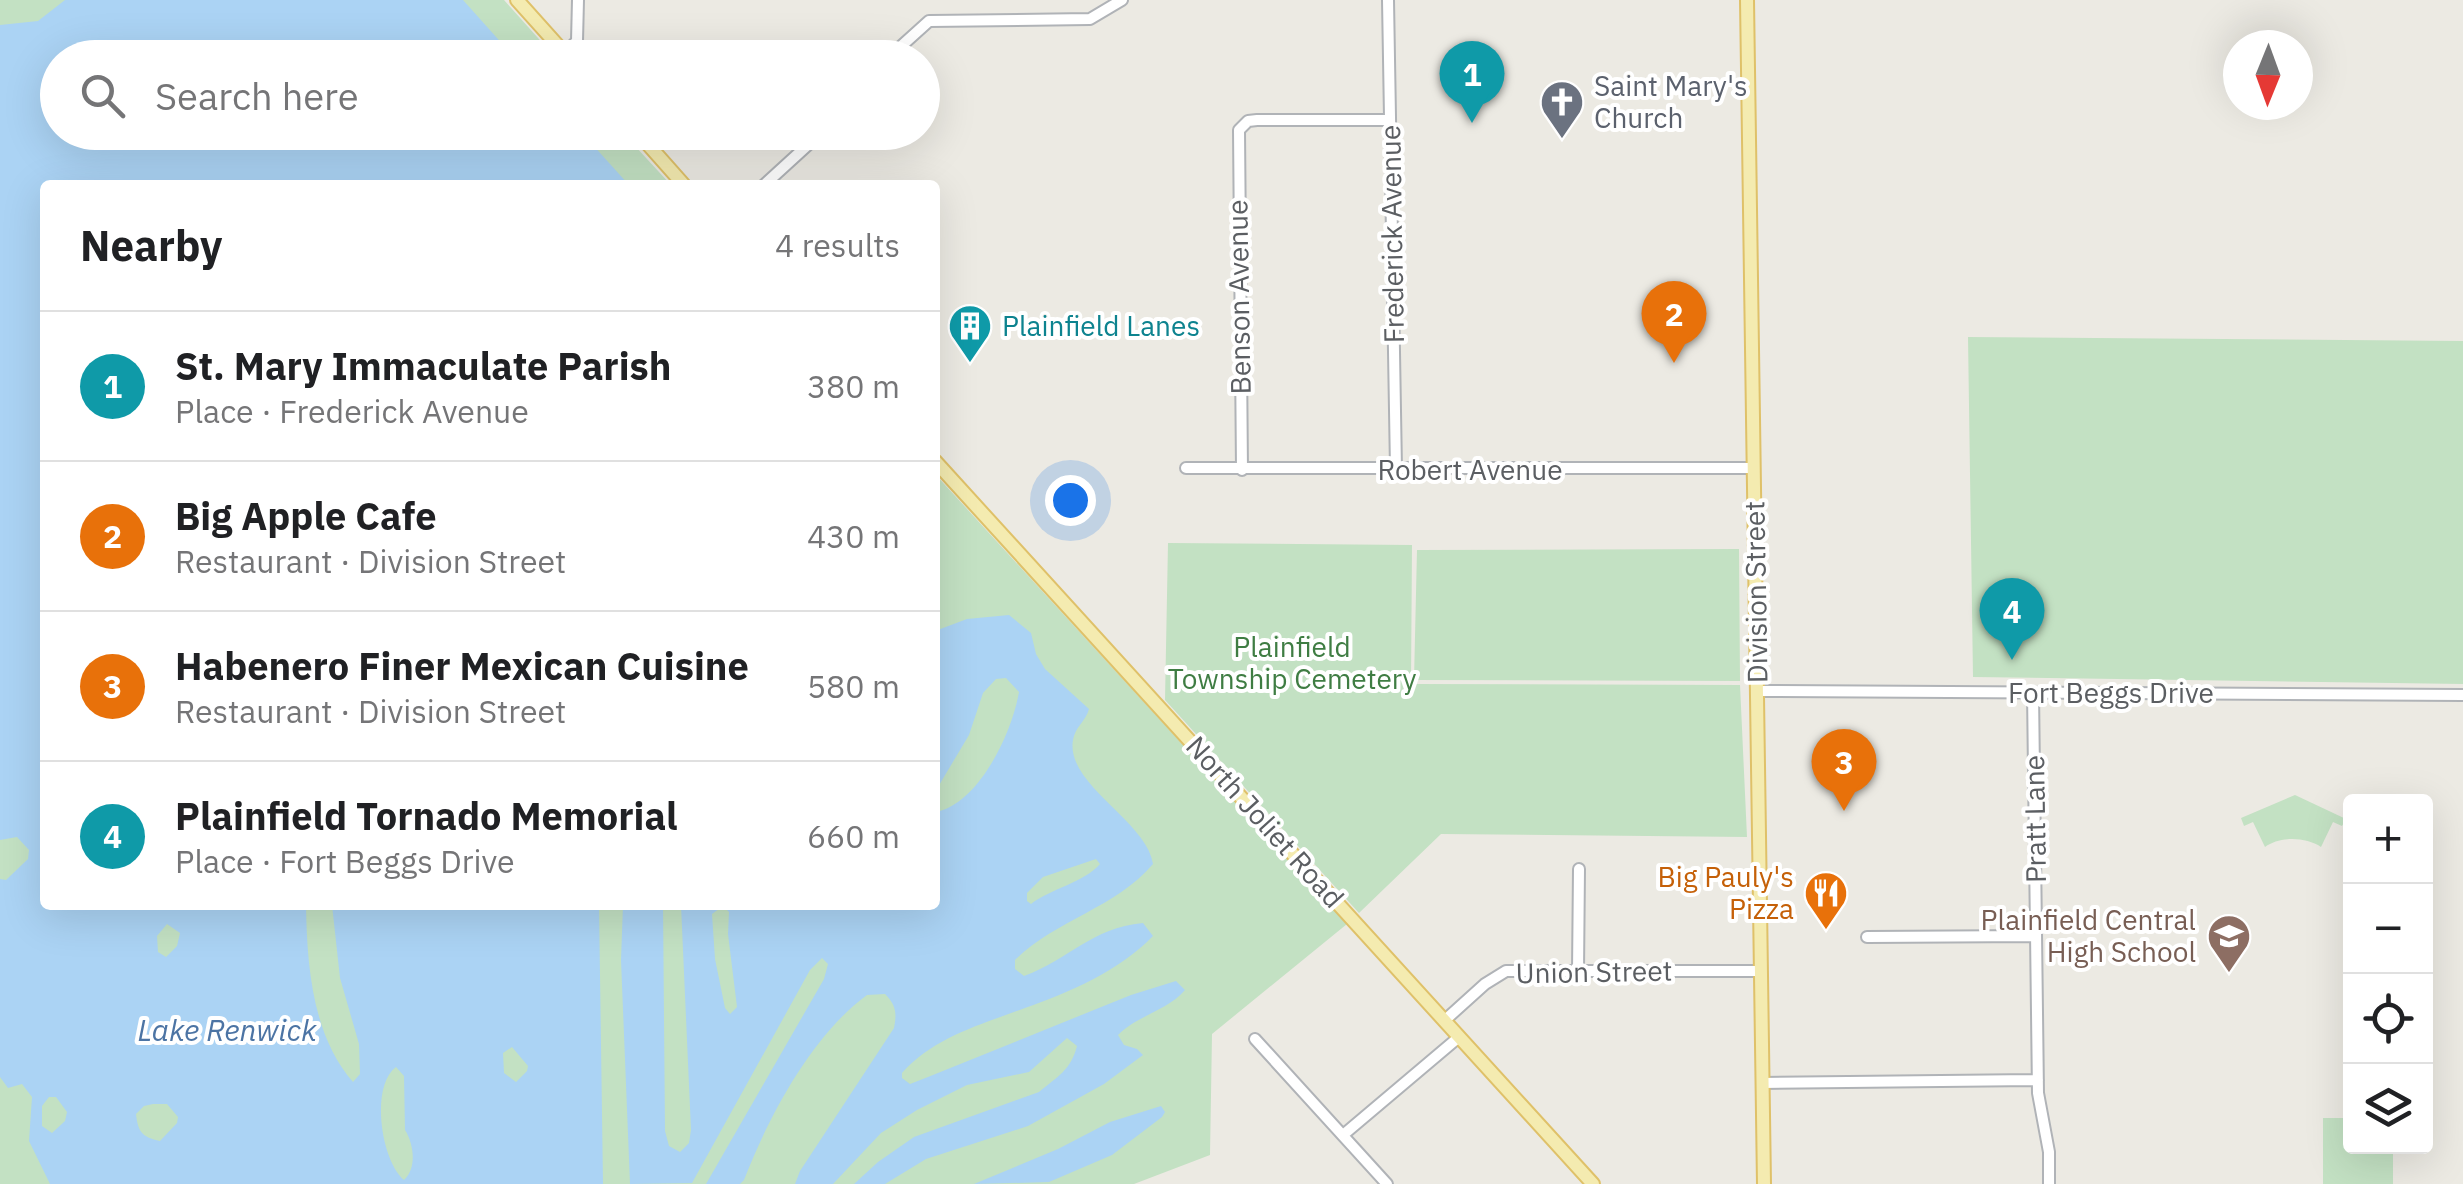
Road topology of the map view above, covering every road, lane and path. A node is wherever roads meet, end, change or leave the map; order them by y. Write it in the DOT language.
graph roads {
  1 [pos="517,0"];
  2 [pos="578,0"];
  3 [pos="1122,0"];
  4 [pos="1388,0"];
  5 [pos="1747,0"];
  6 [pos="553,40"];
  7 [pos="576,40"];
  8 [pos="908,40"];
  9 [pos="1390,120"];
  10 [pos="653,150"];
  11 [pos="802,150"];
  12 [pos="680,180"];
  13 [pos="769,180"];
  14 [pos="940,466"];
  15 [pos="1186,468"];
  16 [pos="1754,468"];
  17 [pos="1396,469"];
  18 [pos="1242,470"];
  19 [pos="1758,691"];
  20 [pos="2034,692"];
  21 [pos="2463,694"];
  22 [pos="1579,869"];
  23 [pos="2036,936"];
  24 [pos="1867,937"];
  25 [pos="1578,971"];
  26 [pos="1761,971"];
  27 [pos="1444,1021"];
  28 [pos="1458,1037"];
  29 [pos="1255,1039"];
  30 [pos="2038,1080"];
  31 [pos="1762,1083"];
  32 [pos="1343,1135"];
  33 [pos="1387,1184"];
  34 [pos="1594,1184"];
  35 [pos="1764,1184"];
  36 [pos="2049,1184"];
  1 -- 6 [label="main road"];
  2 -- 7 [label="street"];
  3 -- 8 [label="street"];
  4 -- 9 [label="street, Frederick Avenue"];
  5 -- 16 [label="main road, Division Street"];
  9 -- 17 [label="street, Frederick Avenue"];
  9 -- 18 [label="street, Benson Avenue"];
  10 -- 12 [label="main road"];
  11 -- 13 [label="street"];
  14 -- 27 [label="main road, North Joliet Road"];
  15 -- 18 [label="street, Robert Avenue"];
  16 -- 17 [label="street, Robert Avenue"];
  16 -- 19 [label="main road, Division Street"];
  17 -- 18 [label="street, Robert Avenue"];
  19 -- 20 [label="street, Fort Beggs Drive"];
  19 -- 26 [label="main road, Division Street"];
  20 -- 21 [label="street, Fort Beggs Drive"];
  20 -- 23 [label="street, Pratt Lane"];
  22 -- 25 [label="street"];
  23 -- 24 [label="street"];
  23 -- 30 [label="street, Pratt Lane"];
  25 -- 26 [label="street, Union Street"];
  25 -- 27 [label="street, Union Street"];
  26 -- 31 [label="main road, Division Street"];
  27 -- 28 [label="main road, North Joliet Road"];
  28 -- 32 [label="street"];
  28 -- 34 [label="main road, North Joliet Road"];
  29 -- 32 [label="street"];
  30 -- 31 [label="street"];
  30 -- 36 [label="street, Pratt Lane"];
  31 -- 35 [label="main road, Division Street"];
  32 -- 33 [label="street"];
}
